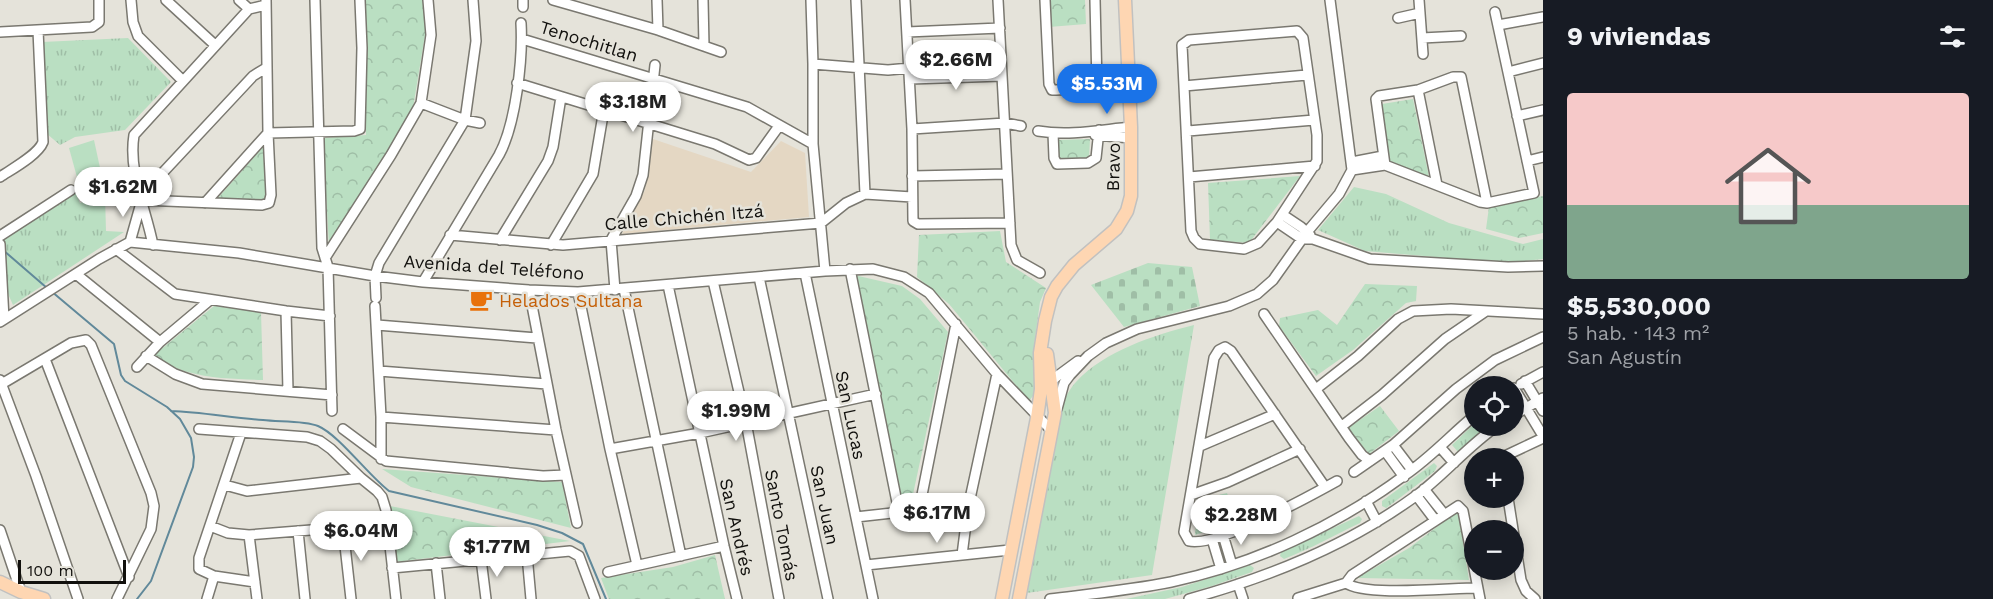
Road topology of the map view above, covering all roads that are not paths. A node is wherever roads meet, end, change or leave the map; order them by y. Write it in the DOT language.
graph roads {
  1 [pos="99,0"];
  2 [pos="131,0"];
  3 [pos="166,0"];
  4 [pos="239,0"];
  5 [pos="315,0"];
  6 [pos="360,0"];
  7 [pos="428,0"];
  8 [pos="473,0"];
  9 [pos="554,0"];
  10 [pos="657,0"];
  11 [pos="703,0"];
  12 [pos="811,0"];
  13 [pos="856,0"];
  14 [pos="905,0"];
  15 [pos="998,0"];
  16 [pos="1045,0"];
  17 [pos="1095,0"];
  18 [pos="1125,0"];
  19 [pos="1330,0"];
  20 [pos="1419,0"];
  21 [pos="266,3"];
  22 [pos="249,9"];
  23 [pos="1495,12"];
  24 [pos="1420,13"];
  25 [pos="1543,17"];
  26 [pos="1398,18"];
  27 [pos="521,22"];
  28 [pos="1498,25"];
  29 [pos="1000,28"];
  30 [pos="38,30"];
  31 [pos="658,30"];
  32 [pos="0,32"];
  33 [pos="907,32"];
  34 [pos="1461,36"];
  35 [pos="1422,38"];
  36 [pos="522,39"];
  37 [pos="215,45"];
  38 [pos="704,46"];
  39 [pos="721,52"];
  40 [pos="1423,54"];
  41 [pos="1543,63"];
  42 [pos="813,64"];
  43 [pos="655,65"];
  44 [pos="266,68"];
  45 [pos="858,68"];
  46 [pos="910,68"];
  47 [pos="1508,72"];
  48 [pos="1307,75"];
  49 [pos="1002,76"];
  50 [pos="653,78"];
  51 [pos="910,79"];
  52 [pos="183,81"];
  53 [pos="517,83"];
  54 [pos="1184,86"];
  55 [pos="1418,90"];
  56 [pos="561,97"];
  57 [pos="421,104"];
  58 [pos="604,109"];
  59 [pos="1543,110"];
  60 [pos="1517,116"];
  61 [pos="465,120"];
  62 [pos="1314,120"];
  63 [pos="480,123"];
  64 [pos="648,123"];
  65 [pos="1005,123"];
  66 [pos="780,126"];
  67 [pos="1021,126"];
  68 [pos="912,129"];
  69 [pos="1038,131"];
  70 [pos="1188,131"];
  71 [pos="318,132"];
  72 [pos="268,133"];
  73 [pos="1053,133"];
  74 [pos="1096,133"];
  75 [pos="1131,133"];
  76 [pos="813,144"];
  77 [pos="1543,157"];
  78 [pos="1384,160"];
  79 [pos="1527,161"];
  80 [pos="1315,166"];
  81 [pos="1352,166"];
  82 [pos="1008,174"];
  83 [pos="912,176"];
  84 [pos="0,177"];
  85 [pos="1190,177"];
  86 [pos="1437,185"];
  87 [pos="71,190"];
  88 [pos="865,194"];
  89 [pos="912,196"];
  90 [pos="141,199"];
  91 [pos="205,203"];
  92 [pos="1486,203"];
  93 [pos="1280,219"];
  94 [pos="821,223"];
  95 [pos="1010,223"];
  96 [pos="450,235"];
  97 [pos="0,236"];
  98 [pos="1307,237"];
  99 [pos="500,240"];
  100 [pos="611,240"];
  101 [pos="130,242"];
  102 [pos="0,244"];
  103 [pos="153,244"];
  104 [pos="551,245"];
  105 [pos="116,249"];
  106 [pos="326,263"];
  107 [pos="1543,267"];
  108 [pos="850,269"];
  109 [pos="825,271"];
  110 [pos="805,273"];
  111 [pos="1040,273"];
  112 [pos="76,274"];
  113 [pos="375,276"];
  114 [pos="759,277"];
  115 [pos="713,281"];
  116 [pos="423,282"];
  117 [pos="668,285"];
  118 [pos="619,289"];
  119 [pos="530,290"];
  120 [pos="578,292"];
  121 [pos="210,300"];
  122 [pos="286,311"];
  123 [pos="1486,311"];
  124 [pos="1264,314"];
  125 [pos="1543,314"];
  126 [pos="330,316"];
  127 [pos="2,320"];
  128 [pos="956,324"];
  129 [pos="377,325"];
  130 [pos="1543,337"];
  131 [pos="537,338"];
  132 [pos="1043,339"];
  133 [pos="160,342"];
  134 [pos="146,356"];
  135 [pos="1088,356"];
  136 [pos="45,359"];
  137 [pos="137,367"];
  138 [pos="379,371"];
  139 [pos="1543,372"];
  140 [pos="997,374"];
  141 [pos="1051,380"];
  142 [pos="1525,381"];
  143 [pos="0,383"];
  144 [pos="547,384"];
  145 [pos="1041,389"];
  146 [pos="1316,389"];
  147 [pos="288,391"];
  148 [pos="876,394"];
  149 [pos="332,395"];
  150 [pos="1540,399"];
  151 [pos="831,403"];
  152 [pos="1525,406"];
  153 [pos="332,411"];
  154 [pos="1543,411"];
  155 [pos="789,412"];
  156 [pos="1055,413"];
  157 [pos="1275,414"];
  158 [pos="381,417"];
  159 [pos="1037,418"];
  160 [pos="746,422"];
  161 [pos="1464,425"];
  162 [pos="1342,426"];
  163 [pos="199,429"];
  164 [pos="344,429"];
  165 [pos="556,430"];
  166 [pos="1051,430"];
  167 [pos="241,433"];
  168 [pos="700,433"];
  169 [pos="1485,436"];
  170 [pos="1543,437"];
  171 [pos="656,442"];
  172 [pos="1393,445"];
  173 [pos="1200,446"];
  174 [pos="1440,447"];
  175 [pos="1521,448"];
  176 [pos="610,449"];
  177 [pos="1300,449"];
  178 [pos="1385,451"];
  179 [pos="381,459"];
  180 [pos="1370,461"];
  181 [pos="1454,463"];
  182 [pos="1412,470"];
  183 [pos="1354,472"];
  184 [pos="566,475"];
  185 [pos="1404,477"];
  186 [pos="361,478"];
  187 [pos="1336,481"];
  188 [pos="225,485"];
  189 [pos="1325,487"];
  190 [pos="1420,492"];
  191 [pos="1191,495"];
  192 [pos="1366,501"];
  193 [pos="968,508"];
  194 [pos="1510,508"];
  195 [pos="919,510"];
  196 [pos="899,512"];
  197 [pos="856,517"];
  198 [pos="1440,517"];
  199 [pos="1377,522"];
  200 [pos="577,523"];
  201 [pos="387,524"];
  202 [pos="210,526"];
  203 [pos="344,528"];
  204 [pos="0,530"];
  205 [pos="298,531"];
  206 [pos="249,535"];
  207 [pos="1223,535"];
  208 [pos="1212,539"];
  209 [pos="723,546"];
  210 [pos="1010,550"];
  211 [pos="1264,553"];
  212 [pos="527,555"];
  213 [pos="962,555"];
  214 [pos="681,556"];
  215 [pos="481,559"];
  216 [pos="436,563"];
  217 [pos="637,565"];
  218 [pos="866,565"];
  219 [pos="1232,565"];
  220 [pos="392,568"];
  221 [pos="1221,569"];
  222 [pos="608,572"];
  223 [pos="1271,573"];
  224 [pos="214,576"];
  225 [pos="129,577"];
  226 [pos="0,582"];
  227 [pos="255,582"];
  228 [pos="1346,583"];
  229 [pos="1238,584"];
  230 [pos="1476,588"];
  231 [pos="1227,589"];
  232 [pos="21,592"];
  233 [pos="1533,596"];
  234 [pos="1310,597"];
  235 [pos="1298,598"];
  236 [pos="44,599"];
  237 [pos="78,599"];
  238 [pos="117,599"];
  239 [pos="207,599"];
  240 [pos="257,599"];
  241 [pos="305,599"];
  242 [pos="351,599"];
  243 [pos="396,599"];
  244 [pos="440,599"];
  245 [pos="486,599"];
  246 [pos="531,599"];
  247 [pos="595,599"];
  248 [pos="736,599"];
  249 [pos="779,599"];
  250 [pos="828,599"];
  251 [pos="873,599"];
  252 [pos="1002,599"];
  253 [pos="1019,599"];
  254 [pos="1050,599"];
  255 [pos="1189,599"];
  256 [pos="1230,599"];
  257 [pos="1243,599"];
  258 [pos="1480,599"];
  1 -- 30 [label="street"];
  2 -- 52 [label="street"];
  3 -- 37 [label="street"];
  4 -- 22 [label="street"];
  5 -- 71 [label="street"];
  6 -- 71 [label="street"];
  7 -- 57 [label="street"];
  8 -- 61 [label="street"];
  9 -- 31 [label="street"];
  10 -- 31 [label="street"];
  11 -- 38 [label="street"];
  12 -- 42 [label="street"];
  13 -- 45 [label="street"];
  14 -- 33 [label="street"];
  15 -- 29 [label="street"];
  16 -- 17 [label="street"];
  18 -- 75 [label="main road, Bravo"];
  19 -- 81 [label="street"];
  20 -- 24 [label="street"];
  21 -- 22 [label="street"];
  21 -- 44 [label="street"];
  22 -- 37 [label="street"];
  23 -- 28 [label="street"];
  24 -- 26 [label="street"];
  24 -- 35 [label="street"];
  25 -- 28 [label="street"];
  27 -- 36 [label="street"];
  28 -- 47 [label="street"];
  29 -- 33 [label="street"];
  29 -- 49 [label="street"];
  30 -- 32 [label="street"];
  30 -- 84 [label="street"];
  31 -- 38 [label="street"];
  33 -- 46 [label="street"];
  34 -- 35 [label="street"];
  35 -- 40 [label="street"];
  36 -- 50 [label="street, Tenochitlan"];
  36 -- 53 [label="street"];
  37 -- 52 [label="street"];
  38 -- 39 [label="street"];
  41 -- 47 [label="street"];
  42 -- 45 [label="street"];
  42 -- 76 [label="street"];
  43 -- 50 [label="street"];
  44 -- 72 [label="street"];
  44 -- 90 [label="street"];
  45 -- 46 [label="street"];
  45 -- 88 [label="street"];
  46 -- 51 [label="street"];
  47 -- 60 [label="street"];
  48 -- 54 [label="street"];
  48 -- 54 [label="street"];
  48 -- 62 [label="street"];
  49 -- 51 [label="street"];
  49 -- 65 [label="street"];
  50 -- 64 [label="street"];
  50 -- 66 [label="street, Tenochitlan"];
  51 -- 68 [label="street"];
  52 -- 90 [label="street"];
  53 -- 56 [label="street"];
  53 -- 96 [label="street"];
  54 -- 70 [label="street"];
  55 -- 78 [label="street"];
  55 -- 86 [label="street"];
  55 -- 92 [label="street"];
  56 -- 58 [label="street"];
  56 -- 99 [label="street"];
  57 -- 61 [label="street"];
  57 -- 106 [label="street"];
  58 -- 64 [label="street"];
  58 -- 104 [label="street"];
  59 -- 60 [label="street"];
  60 -- 79 [label="street"];
  61 -- 63 [label="street"];
  61 -- 113 [label="street"];
  62 -- 70 [label="street"];
  62 -- 80 [label="street"];
  64 -- 66 [label="street"];
  64 -- 100 [label="street"];
  65 -- 67 [label="street"];
  65 -- 68 [label="street"];
  65 -- 82 [label="street"];
  66 -- 76 [label="street, Tenochitlan"];
  68 -- 83 [label="street"];
  69 -- 73 [label="street"];
  70 -- 85 [label="street"];
  71 -- 72 [label="street"];
  71 -- 106 [label="street"];
  72 -- 91 [label="street"];
  72 -- 91 [label="street"];
  73 -- 74 [label="street"];
  73 -- 74 [label="street"];
  74 -- 75 [label="street"];
  75 -- 132 [label="main road, Bravo"];
  76 -- 94 [label="street"];
  77 -- 79 [label="street"];
  78 -- 81 [label="street"];
  78 -- 86 [label="street"];
  79 -- 92 [label="street"];
  80 -- 85 [label="street"];
  80 -- 93 [label="street"];
  81 -- 98 [label="street"];
  82 -- 83 [label="street"];
  82 -- 95 [label="street"];
  83 -- 89 [label="street"];
  85 -- 93 [label="street"];
  86 -- 92 [label="street"];
  87 -- 97 [label="street"];
  88 -- 89 [label="street"];
  88 -- 94 [label="street"];
  89 -- 95 [label="street"];
  90 -- 91 [label="street"];
  90 -- 101 [label="street"];
  90 -- 103 [label="street"];
  93 -- 98 [label="street"];
  94 -- 100 [label="street, Calle Chichén Itzá"];
  94 -- 109 [label="street"];
  95 -- 111 [label="street"];
  96 -- 99 [label="street, Calle Chichén Itzá"];
  96 -- 116 [label="street"];
  98 -- 107 [label="street"];
  98 -- 135 [label="street"];
  99 -- 104 [label="street, Calle Chichén Itzá"];
  100 -- 104 [label="street, Calle Chichén Itzá"];
  100 -- 118 [label="street"];
  101 -- 103 [label="street, Avenida del Teléfono"];
  101 -- 105 [label="street"];
  102 -- 127 [label="street"];
  103 -- 106 [label="street, Avenida del Teléfono"];
  105 -- 112 [label="street"];
  105 -- 121 [label="street"];
  106 -- 113 [label="street, Avenida del Teléfono"];
  106 -- 126 [label="street"];
  108 -- 109 [label="street, Avenida del Teléfono"];
  108 -- 128 [label="street, Avenida del Teléfono"];
  108 -- 148 [label="street"];
  109 -- 110 [label="street, Avenida del Teléfono"];
  110 -- 114 [label="street, Avenida del Teléfono"];
  110 -- 151 [label="street, San Lucas"];
  112 -- 127 [label="street"];
  112 -- 133 [label="street"];
  113 -- 116 [label="street, Avenida del Teléfono"];
  113 -- 129 [label="street"];
  114 -- 115 [label="street, Avenida del Teléfono"];
  114 -- 155 [label="street, San Juan"];
  115 -- 117 [label="street, Avenida del Teléfono"];
  115 -- 160 [label="street, Santo Tomás"];
  116 -- 119 [label="street, Avenida del Teléfono"];
  117 -- 118 [label="street, Avenida del Teléfono"];
  117 -- 168 [label="street, San Andrés"];
  118 -- 120 [label="street, Avenida del Teléfono"];
  118 -- 171 [label="street"];
  119 -- 120 [label="street, Avenida del Teléfono"];
  119 -- 131 [label="street"];
  120 -- 176 [label="street"];
  121 -- 122 [label="street"];
  121 -- 133 [label="street"];
  122 -- 126 [label="street"];
  122 -- 147 [label="street"];
  123 -- 125 [label="street"];
  123 -- 146 [label="street"];
  123 -- 162 [label="street"];
  124 -- 146 [label="street"];
  126 -- 149 [label="street"];
  128 -- 140 [label="street, Avenida del Teléfono"];
  128 -- 195 [label="street"];
  129 -- 131 [label="street"];
  129 -- 138 [label="street"];
  130 -- 172 [label="street"];
  131 -- 144 [label="street"];
  132 -- 141 [label="main road, Bravo"];
  132 -- 145 [label="main road, Bravo"];
  133 -- 134 [label="street"];
  134 -- 137 [label="street"];
  134 -- 147 [label="street"];
  135 -- 141 [label="street"];
  135 -- 156 [label="street"];
  136 -- 143 [label="street"];
  136 -- 225 [label="street"];
  136 -- 225 [label="street"];
  138 -- 144 [label="street"];
  138 -- 158 [label="street"];
  139 -- 142 [label="street"];
  140 -- 159 [label="street, Avenida del Teléfono"];
  140 -- 193 [label="street"];
  141 -- 145 [label="street"];
  141 -- 156 [label="main road, Bravo"];
  142 -- 150 [label="street"];
  143 -- 237 [label="street"];
  144 -- 165 [label="street"];
  145 -- 159 [label="main road, Bravo"];
  146 -- 162 [label="street"];
  147 -- 149 [label="street"];
  148 -- 151 [label="street"];
  148 -- 196 [label="street"];
  149 -- 153 [label="street"];
  150 -- 152 [label="street"];
  150 -- 154 [label="street"];
  151 -- 155 [label="street"];
  151 -- 197 [label="street, San Lucas"];
  152 -- 170 [label="street"];
  155 -- 160 [label="street"];
  155 -- 250 [label="street, San Juan"];
  156 -- 166 [label="main road"];
  157 -- 173 [label="street"];
  157 -- 173 [label="street"];
  157 -- 177 [label="street"];
  158 -- 165 [label="street"];
  158 -- 179 [label="street"];
  159 -- 166 [label="street, Avenida del Teléfono"];
  159 -- 210 [label="main road, Bravo"];
  160 -- 168 [label="street"];
  160 -- 249 [label="street, Santo Tomás"];
  161 -- 174 [label="street"];
  162 -- 180 [label="street"];
  163 -- 167 [label="street"];
  164 -- 179 [label="street"];
  165 -- 184 [label="street"];
  166 -- 253 [label="main road"];
  167 -- 186 [label="street"];
  167 -- 188 [label="street"];
  168 -- 171 [label="street"];
  168 -- 209 [label="street, San Andrés"];
  169 -- 181 [label="street"];
  170 -- 175 [label="street"];
  171 -- 176 [label="street"];
  171 -- 214 [label="street"];
  172 -- 178 [label="street"];
  172 -- 182 [label="street"];
  173 -- 191 [label="street"];
  174 -- 181 [label="street"];
  174 -- 182 [label="street"];
  176 -- 217 [label="street"];
  177 -- 189 [label="street"];
  177 -- 191 [label="street"];
  178 -- 180 [label="street"];
  178 -- 185 [label="street"];
  179 -- 184 [label="street"];
  180 -- 183 [label="street"];
  181 -- 190 [label="street"];
  182 -- 185 [label="street"];
  184 -- 200 [label="street"];
  185 -- 192 [label="street"];
  186 -- 188 [label="street"];
  186 -- 201 [label="street"];
  187 -- 189 [label="street"];
  188 -- 202 [label="street"];
  189 -- 207 [label="street"];
  190 -- 198 [label="street"];
  190 -- 199 [label="street"];
  191 -- 208 [label="street"];
  192 -- 199 [label="street"];
  192 -- 211 [label="street"];
  193 -- 195 [label="street"];
  193 -- 213 [label="street"];
  194 -- 233 [label="street"];
  195 -- 196 [label="street"];
  196 -- 197 [label="street"];
  197 -- 218 [label="street, San Lucas"];
  198 -- 228 [label="street"];
  198 -- 230 [label="street"];
  199 -- 223 [label="street"];
  201 -- 203 [label="street"];
  201 -- 220 [label="street"];
  202 -- 206 [label="street"];
  202 -- 224 [label="street"];
  203 -- 205 [label="street"];
  203 -- 242 [label="street"];
  204 -- 232 [label="street"];
  205 -- 206 [label="street"];
  205 -- 241 [label="street"];
  206 -- 227 [label="street"];
  207 -- 208 [label="street"];
  207 -- 219 [label="street"];
  208 -- 221 [label="street"];
  209 -- 214 [label="street"];
  209 -- 248 [label="street, San Andrés"];
  210 -- 213 [label="street"];
  210 -- 252 [label="main road, Bravo"];
  211 -- 219 [label="street"];
  211 -- 223 [label="street"];
  212 -- 215 [label="street"];
  212 -- 246 [label="street"];
  212 -- 247 [label="street"];
  213 -- 218 [label="street"];
  214 -- 217 [label="street"];
  215 -- 216 [label="street"];
  215 -- 245 [label="street"];
  216 -- 220 [label="street"];
  216 -- 244 [label="street"];
  217 -- 222 [label="street"];
  218 -- 251 [label="street, San Lucas"];
  219 -- 221 [label="street"];
  220 -- 243 [label="street"];
  221 -- 254 [label="street"];
  223 -- 229 [label="street"];
  224 -- 227 [label="street"];
  224 -- 239 [label="street"];
  225 -- 238 [label="street"];
  226 -- 232 [label="main road"];
  227 -- 240 [label="street"];
  228 -- 230 [label="street"];
  228 -- 234 [label="street"];
  229 -- 231 [label="street"];
  229 -- 257 [label="street"];
  230 -- 258 [label="street"];
  231 -- 255 [label="street"];
  231 -- 256 [label="street"];
  232 -- 236 [label="main road"];
  234 -- 235 [label="street"];
}
